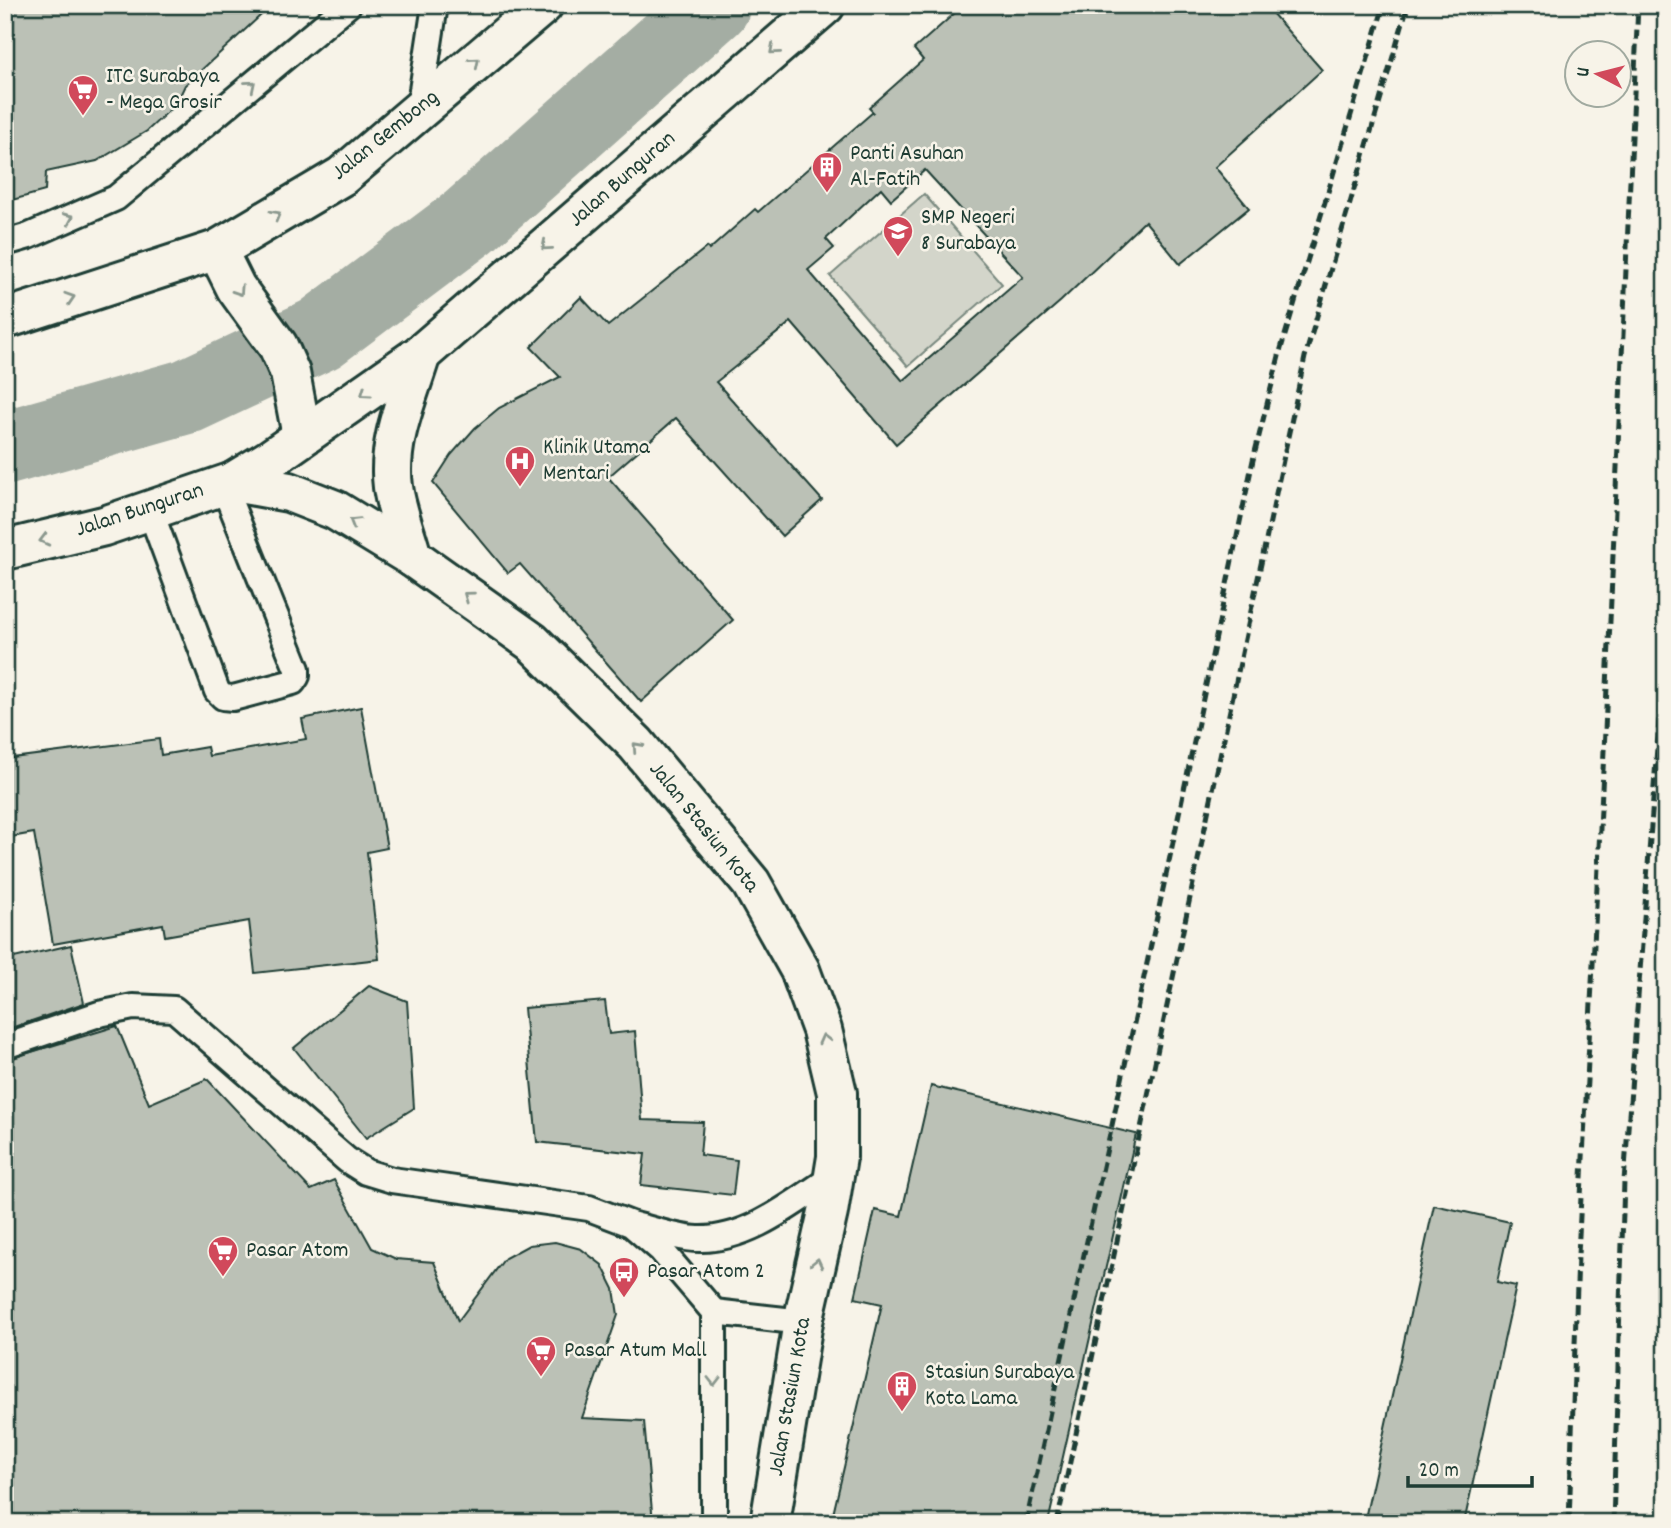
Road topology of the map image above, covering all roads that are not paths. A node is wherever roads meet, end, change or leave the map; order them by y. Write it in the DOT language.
graph roads {
  1 [pos="348,5"];
  2 [pos="435,5"];
  3 [pos="543,5"];
  4 [pos="825,5"];
  5 [pos="419,110"];
  6 [pos="5,243"];
  7 [pos="217,250"];
  8 [pos="5,319"];
  9 [pos="421,354"];
  10 [pos="302,436"];
  11 [pos="228,483"];
  12 [pos="150,510"];
  13 [pos="5,550"];
  14 [pos="412,557"];
  15 [pos="5,1046"];
  16 [pos="834,1177"];
  17 [pos="631,1224"];
  18 [pos="714,1312"];
  19 [pos="803,1322"];
  20 [pos="714,1523"];
  21 [pos="770,1523"];
  6 -- 1 [label="lane, one-way"];
  2 -- 5 [label="lane"];
  5 -- 3 [label="main road, Jalan Gembong, one-way"];
  4 -- 9 [label="main road, Jalan Bunguran, one-way"];
  7 -- 5 [label="main road, Jalan Gembong, one-way"];
  8 -- 7 [label="main road, one-way"];
  7 -- 10 [label="main road, one-way"];
  9 -- 10 [label="main road, one-way"];
  9 -- 14 [label="main road"];
  10 -- 11 [label="main road, Jalan Bunguran"];
  11 -- 12 [label="main road, Jalan Bunguran"];
  11 -- 12 [label="lane"];
  14 -- 11 [label="main road, Jalan Stasiun Kota, one-way"];
  12 -- 13 [label="main road, Jalan Bunguran, one-way"];
  16 -- 14 [label="main road, Jalan Stasiun Kota, one-way"];
  15 -- 17 [label="lane"];
  16 -- 17 [label="lane"];
  19 -- 16 [label="main road, Jalan Stasiun Kota, one-way"];
  17 -- 18 [label="lane"];
  18 -- 19 [label="lane"];
  18 -- 20 [label="lane, one-way"];
  19 -- 21 [label="main road, Jalan Stasiun Kota"];
}
